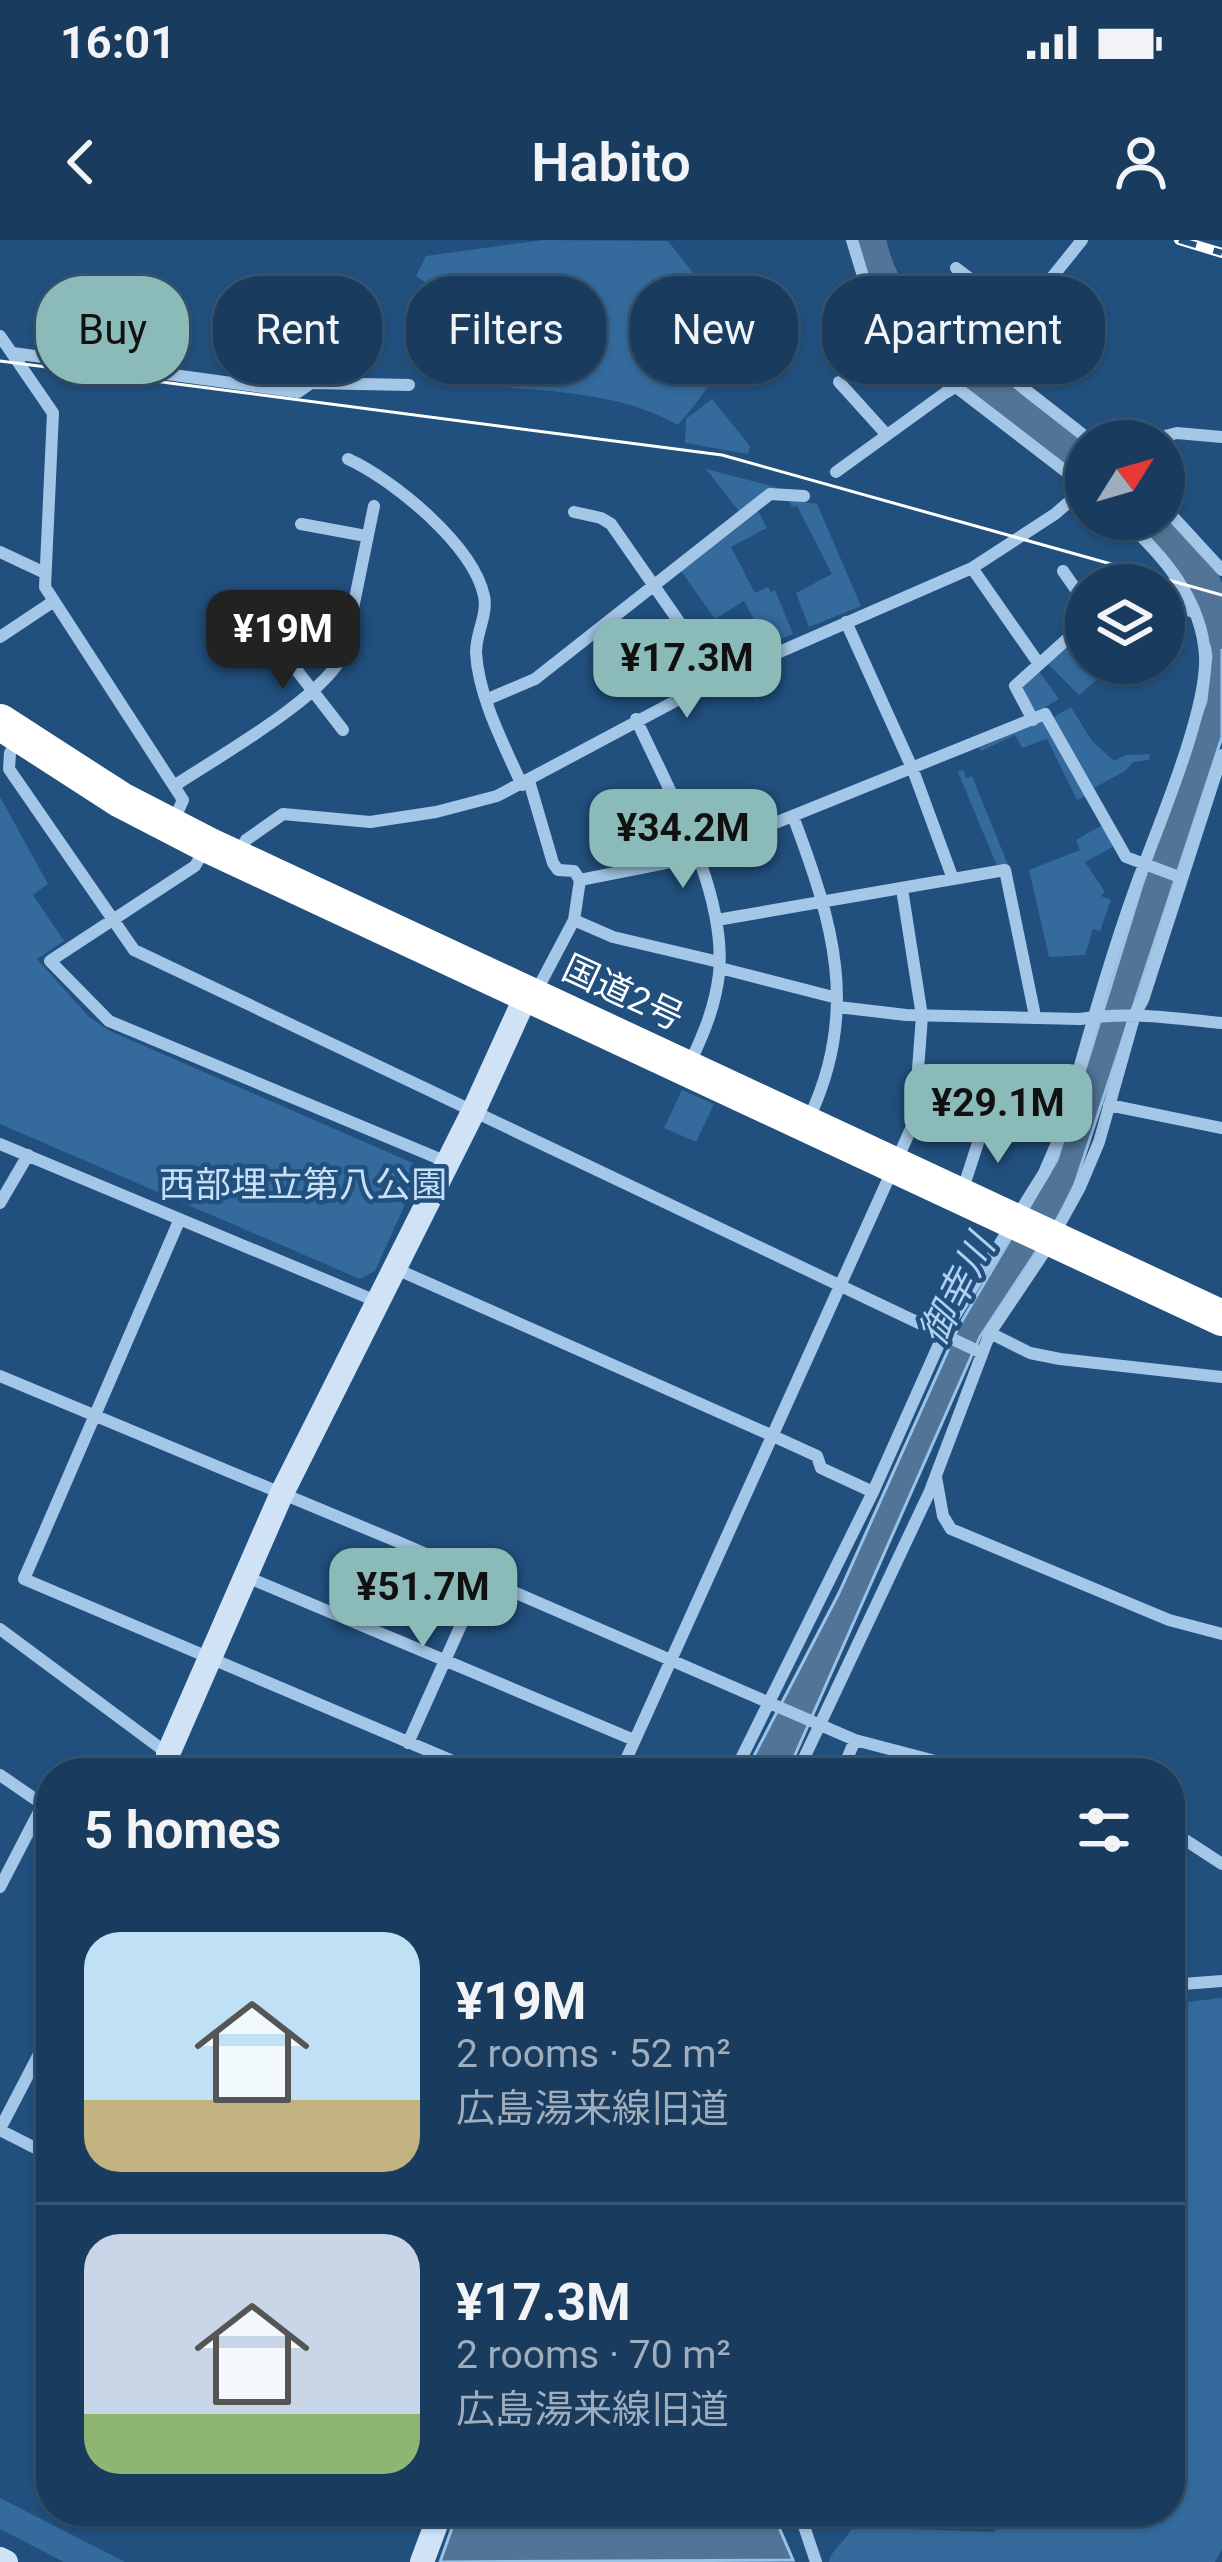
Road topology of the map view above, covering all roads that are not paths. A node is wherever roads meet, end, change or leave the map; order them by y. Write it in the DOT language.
graph roads {
  1 [pos="852,240"];
  2 [pos="1082,240"];
  3 [pos="956,268"];
  4 [pos="966,276"];
  5 [pos="1052,276"];
  6 [pos="0,335"];
  7 [pos="13,353"];
  8 [pos="841,384"];
  9 [pos="963,384"];
  10 [pos="1016,384"];
  11 [pos="409,385"];
  12 [pos="961,386"];
  13 [pos="1065,421"];
  14 [pos="886,434"];
  15 [pos="1185,435"];
  16 [pos="1222,437"];
  17 [pos="348,459"];
  18 [pos="1065,470"];
  19 [pos="836,472"];
  20 [pos="804,496"];
  21 [pos="1065,505"];
  22 [pos="374,506"];
  23 [pos="574,512"];
  24 [pos="301,524"];
  25 [pos="1185,530"];
  26 [pos="366,536"];
  27 [pos="1142,540"];
  28 [pos="0,552"];
  29 [pos="972,568"];
  30 [pos="1222,570"];
  31 [pos="1063,571"];
  32 [pos="45,572"];
  33 [pos="1065,574"];
  34 [pos="656,587"];
  35 [pos="54,601"];
  36 [pos="1185,609"];
  37 [pos="1193,612"];
  38 [pos="846,622"];
  39 [pos="261,624"];
  40 [pos="0,637"];
  41 [pos="1065,641"];
  42 [pos="1039,664"];
  43 [pos="712,681"];
  44 [pos="312,691"];
  45 [pos="488,699"];
  46 [pos="635,719"];
  47 [pos="1033,719"];
  48 [pos="10,730"];
  49 [pos="343,730"];
  50 [pos="1222,755"];
  51 [pos="913,770"];
  52 [pos="525,783"];
  53 [pos="175,786"];
  54 [pos="1216,794"];
  55 [pos="794,819"];
  56 [pos="170,827"];
  57 [pos="222,852"];
  58 [pos="695,855"];
  59 [pos="1145,866"];
  60 [pos="1179,878"];
  61 [pos="580,880"];
  62 [pos="953,880"];
  63 [pos="902,889"];
  64 [pos="824,900"];
  65 [pos="109,920"];
  66 [pos="574,920"];
  67 [pos="717,920"];
  68 [pos="719,965"];
  69 [pos="532,996"];
  70 [pos="837,1002"];
  71 [pos="1097,1015"];
  72 [pos="1133,1015"];
  73 [pos="922,1016"];
  74 [pos="1035,1016"];
  75 [pos="1222,1023"];
  76 [pos="687,1070"];
  77 [pos="1109,1106"];
  78 [pos="474,1110"];
  79 [pos="986,1120"];
  80 [pos="806,1124"];
  81 [pos="1222,1128"];
  82 [pos="0,1144"];
  83 [pos="28,1155"];
  84 [pos="447,1162"];
  85 [pos="898,1166"];
  86 [pos="961,1196"];
  87 [pos="0,1204"];
  88 [pos="179,1221"];
  89 [pos="1033,1229"];
  90 [pos="392,1267"];
  91 [pos="843,1286"];
  92 [pos="376,1301"];
  93 [pos="1222,1318"];
  94 [pos="989,1333"];
  95 [pos="948,1335"];
  96 [pos="979,1352"];
  97 [pos="0,1376"];
  98 [pos="1222,1377"];
  99 [pos="95,1413"];
  100 [pos="773,1436"];
  101 [pos="936,1476"];
  102 [pos="873,1492"];
  103 [pos="283,1493"];
  104 [pos="247,1577"];
  105 [pos="482,1577"];
  106 [pos="0,1629"];
  107 [pos="1222,1634"];
  108 [pos="211,1656"];
  109 [pos="669,1658"];
  110 [pos="444,1662"];
  111 [pos="773,1704"];
  112 [pos="816,1723"];
  113 [pos="634,1740"];
  114 [pos="855,1740"];
  115 [pos="408,1743"];
  116 [pos="172,1758"];
  117 [pos="186,1758"];
  118 [pos="444,1758"];
  119 [pos="626,1758"];
  120 [pos="742,1758"];
  121 [pos="803,1758"];
  122 [pos="847,1758"];
  123 [pos="924,1758"];
  124 [pos="0,1774"];
  125 [pos="36,1799"];
  126 [pos="36,1826"];
  127 [pos="1185,1839"];
  128 [pos="1222,1864"];
  129 [pos="0,1887"];
  130 [pos="1222,1981"];
  131 [pos="1185,1984"];
  132 [pos="36,2060"];
  133 [pos="0,2130"];
  134 [pos="36,2148"];
  135 [pos="435,2526"];
  136 [pos="804,2526"];
  137 [pos="422,2562"];
  138 [pos="816,2562"];
  1 -- 12 [label="street"];
  2 -- 5 [label="street"];
  3 -- 4 [label="street"];
  6 -- 7 [label="street"];
  7 -- 11 [label="street"];
  7 -- 32 [label="street"];
  8 -- 14 [label="street"];
  9 -- 12 [label="street"];
  10 -- 13 [label="street"];
  12 -- 14 [label="street"];
  12 -- 18 [label="street"];
  14 -- 19 [label="street"];
  15 -- 16 [label="street"];
  17 -- 45 [label="street"];
  20 -- 34 [label="street"];
  21 -- 29 [label="street"];
  22 -- 26 [label="street"];
  23 -- 34 [label="street"];
  24 -- 26 [label="street"];
  25 -- 30 [label="street"];
  26 -- 44 [label="street"];
  27 -- 37 [label="street"];
  28 -- 32 [label="street"];
  29 -- 38 [label="street"];
  29 -- 42 [label="street"];
  31 -- 33 [label="street"];
  32 -- 35 [label="street"];
  34 -- 43 [label="street"];
  34 -- 45 [label="street"];
  35 -- 40 [label="street"];
  35 -- 53 [label="street"];
  36 -- 37 [label="street"];
  37 -- 59 [label="street"];
  38 -- 43 [label="street"];
  38 -- 51 [label="street"];
  39 -- 44 [label="street"];
  41 -- 42 [label="street"];
  42 -- 47 [label="street"];
  43 -- 46 [label="street"];
  44 -- 49 [label="street"];
  44 -- 53 [label="street"];
  45 -- 52 [label="street"];
  46 -- 52 [label="street"];
  46 -- 58 [label="street"];
  47 -- 51 [label="street"];
  47 -- 59 [label="street"];
  48 -- 56 [label="highway, 国道2号"];
  48 -- 65 [label="street"];
  50 -- 54 [label="street"];
  51 -- 55 [label="street"];
  51 -- 62 [label="street"];
  52 -- 57 [label="street"];
  52 -- 61 [label="street"];
  53 -- 56 [label="street"];
  54 -- 60 [label="street"];
  55 -- 58 [label="street"];
  55 -- 64 [label="street"];
  56 -- 57 [label="highway, 国道2号"];
  57 -- 65 [label="street"];
  57 -- 69 [label="highway, 国道2号"];
  58 -- 61 [label="street"];
  58 -- 67 [label="street"];
  59 -- 60 [label="street"];
  59 -- 71 [label="street"];
  60 -- 72 [label="street"];
  61 -- 66 [label="street"];
  62 -- 63 [label="street"];
  62 -- 74 [label="street"];
  63 -- 64 [label="street"];
  63 -- 73 [label="street"];
  64 -- 67 [label="street"];
  64 -- 70 [label="street"];
  65 -- 78 [label="street"];
  65 -- 84 [label="street"];
  66 -- 68 [label="street"];
  66 -- 69 [label="street"];
  67 -- 68 [label="street"];
  68 -- 70 [label="street"];
  68 -- 76 [label="street"];
  69 -- 76 [label="highway, 国道2号"];
  69 -- 78 [label="street"];
  70 -- 73 [label="street"];
  70 -- 80 [label="street"];
  71 -- 72 [label="street"];
  71 -- 74 [label="street"];
  71 -- 89 [label="street"];
  72 -- 75 [label="street"];
  72 -- 77 [label="street"];
  73 -- 74 [label="street"];
  73 -- 85 [label="street"];
  76 -- 80 [label="highway, 国道2号"];
  77 -- 81 [label="street"];
  77 -- 89 [label="street"];
  78 -- 84 [label="street"];
  78 -- 91 [label="street"];
  79 -- 86 [label="street"];
  80 -- 85 [label="highway, 国道2号"];
  82 -- 83 [label="street"];
  83 -- 87 [label="street"];
  83 -- 88 [label="street"];
  84 -- 90 [label="street"];
  85 -- 86 [label="highway, 国道2号"];
  85 -- 91 [label="street"];
  86 -- 89 [label="highway, 国道2号"];
  88 -- 92 [label="street"];
  88 -- 99 [label="street"];
  89 -- 93 [label="highway, 国道2号"];
  89 -- 94 [label="street"];
  89 -- 95 [label="street"];
  90 -- 92 [label="street"];
  90 -- 100 [label="street"];
  91 -- 95 [label="street"];
  91 -- 100 [label="street"];
  92 -- 103 [label="street"];
  94 -- 96 [label="street"];
  94 -- 98 [label="street"];
  95 -- 96 [label="street"];
  95 -- 102 [label="street"];
  96 -- 101 [label="street"];
  97 -- 99 [label="street"];
  99 -- 103 [label="street"];
  99 -- 108 [label="street"];
  100 -- 102 [label="street"];
  100 -- 109 [label="street"];
  101 -- 107 [label="street"];
  101 -- 112 [label="street"];
  102 -- 111 [label="street"];
  103 -- 104 [label="street"];
  103 -- 105 [label="street"];
  104 -- 108 [label="street"];
  104 -- 110 [label="street"];
  105 -- 109 [label="street"];
  105 -- 110 [label="street"];
  106 -- 116 [label="street"];
  108 -- 115 [label="street"];
  108 -- 117 [label="street"];
  109 -- 111 [label="street"];
  109 -- 113 [label="street"];
  110 -- 113 [label="street"];
  110 -- 115 [label="street"];
  111 -- 112 [label="street"];
  111 -- 120 [label="street"];
  112 -- 114 [label="street"];
  112 -- 121 [label="street"];
  113 -- 119 [label="street"];
  114 -- 122 [label="street"];
  114 -- 123 [label="street"];
  115 -- 118 [label="street"];
  124 -- 125 [label="street"];
  126 -- 129 [label="street"];
  127 -- 128 [label="street"];
  130 -- 131 [label="street"];
  132 -- 133 [label="street"];
  133 -- 134 [label="street"];
  135 -- 137 [label="street"];
  136 -- 138 [label="street"];
}
